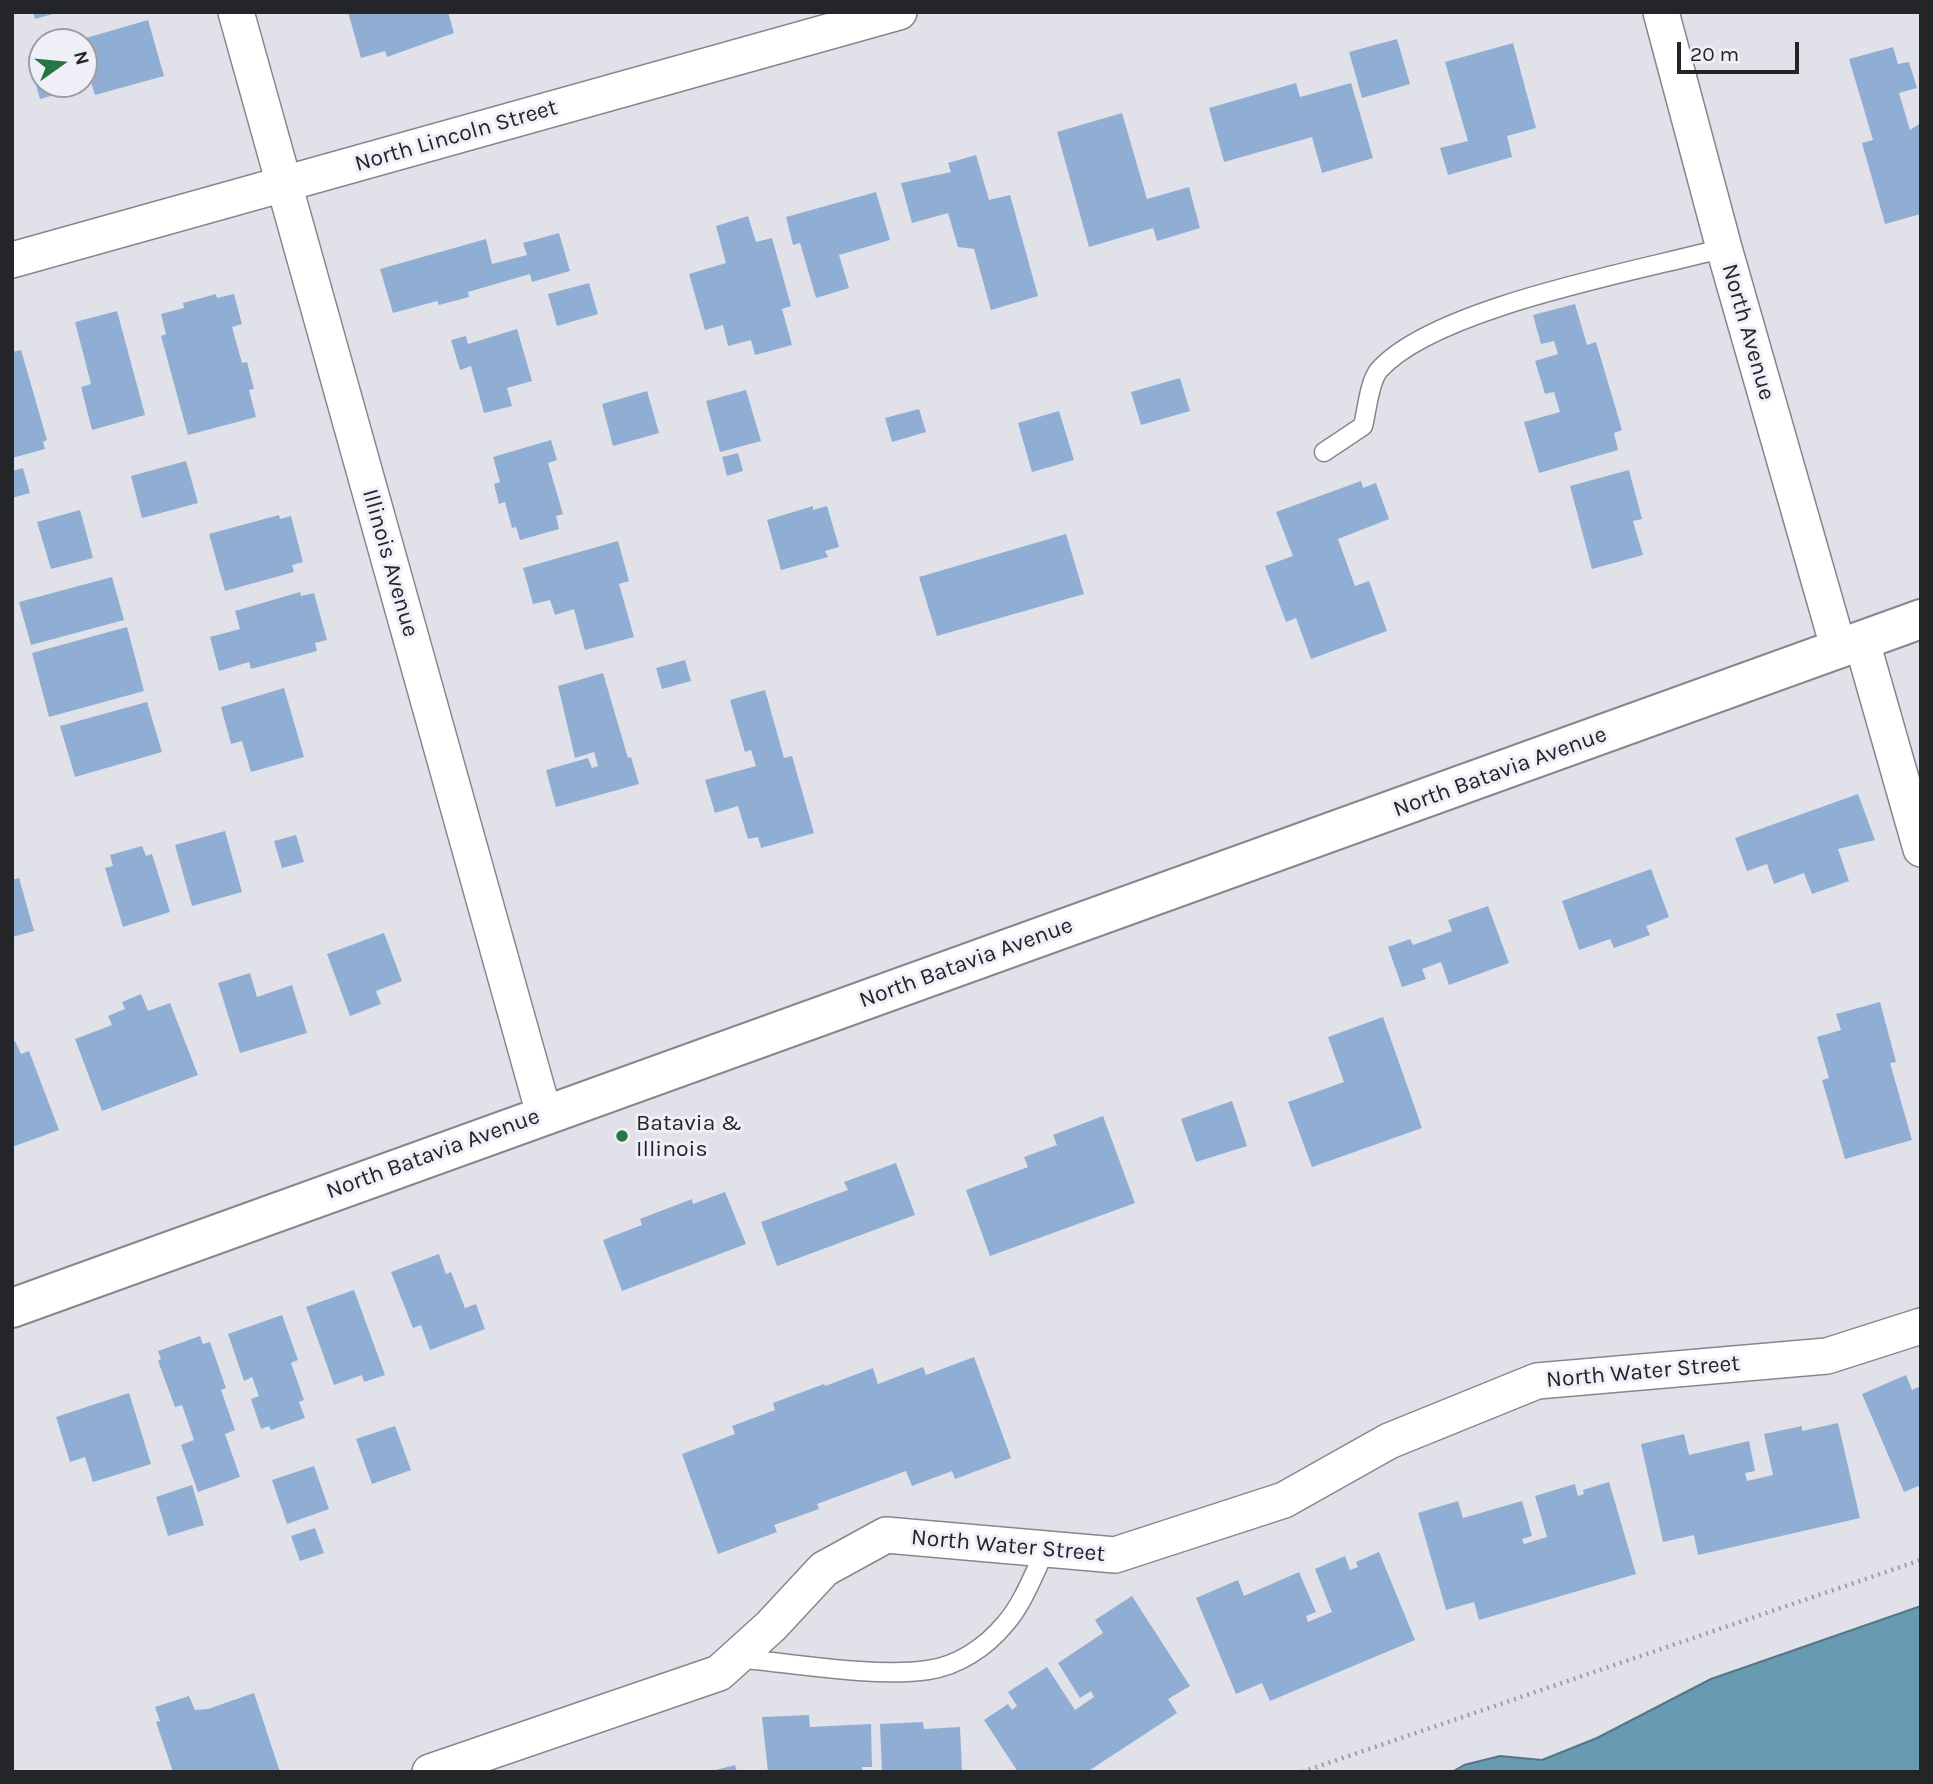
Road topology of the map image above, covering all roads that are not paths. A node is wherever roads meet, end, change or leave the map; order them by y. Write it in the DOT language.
graph roads {
  1 [pos="236,12"];
  2 [pos="899,12"];
  3 [pos="1661,12"];
  4 [pos="284,184"];
  5 [pos="1724,248"];
  6 [pos="12,260"];
  7 [pos="1324,452"];
  8 [pos="1921,619"];
  9 [pos="1851,646"];
  10 [pos="1921,849"];
  11 [pos="544,1114"];
  12 [pos="12,1308"];
  13 [pos="1921,1326"];
  14 [pos="1046,1549"];
  15 [pos="736,1658"];
  16 [pos="430,1772"];
  1 -- 4 [label="street, Illinois Avenue"];
  2 -- 4 [label="street, North Lincoln Street"];
  3 -- 5 [label="street, North Avenue"];
  4 -- 6 [label="street, North Lincoln Street"];
  4 -- 11 [label="street, Illinois Avenue"];
  5 -- 7 [label="lane"];
  5 -- 9 [label="street, North Avenue"];
  8 -- 9 [label="main road, North Batavia Avenue"];
  9 -- 10 [label="street, North Avenue"];
  9 -- 11 [label="main road, North Batavia Avenue"];
  11 -- 12 [label="main road, North Batavia Avenue"];
  13 -- 14 [label="street, North Water Street"];
  14 -- 15 [label="street, North Water Street"];
  14 -- 15 [label="lane"];
  15 -- 16 [label="street, North Water Street"];
}
